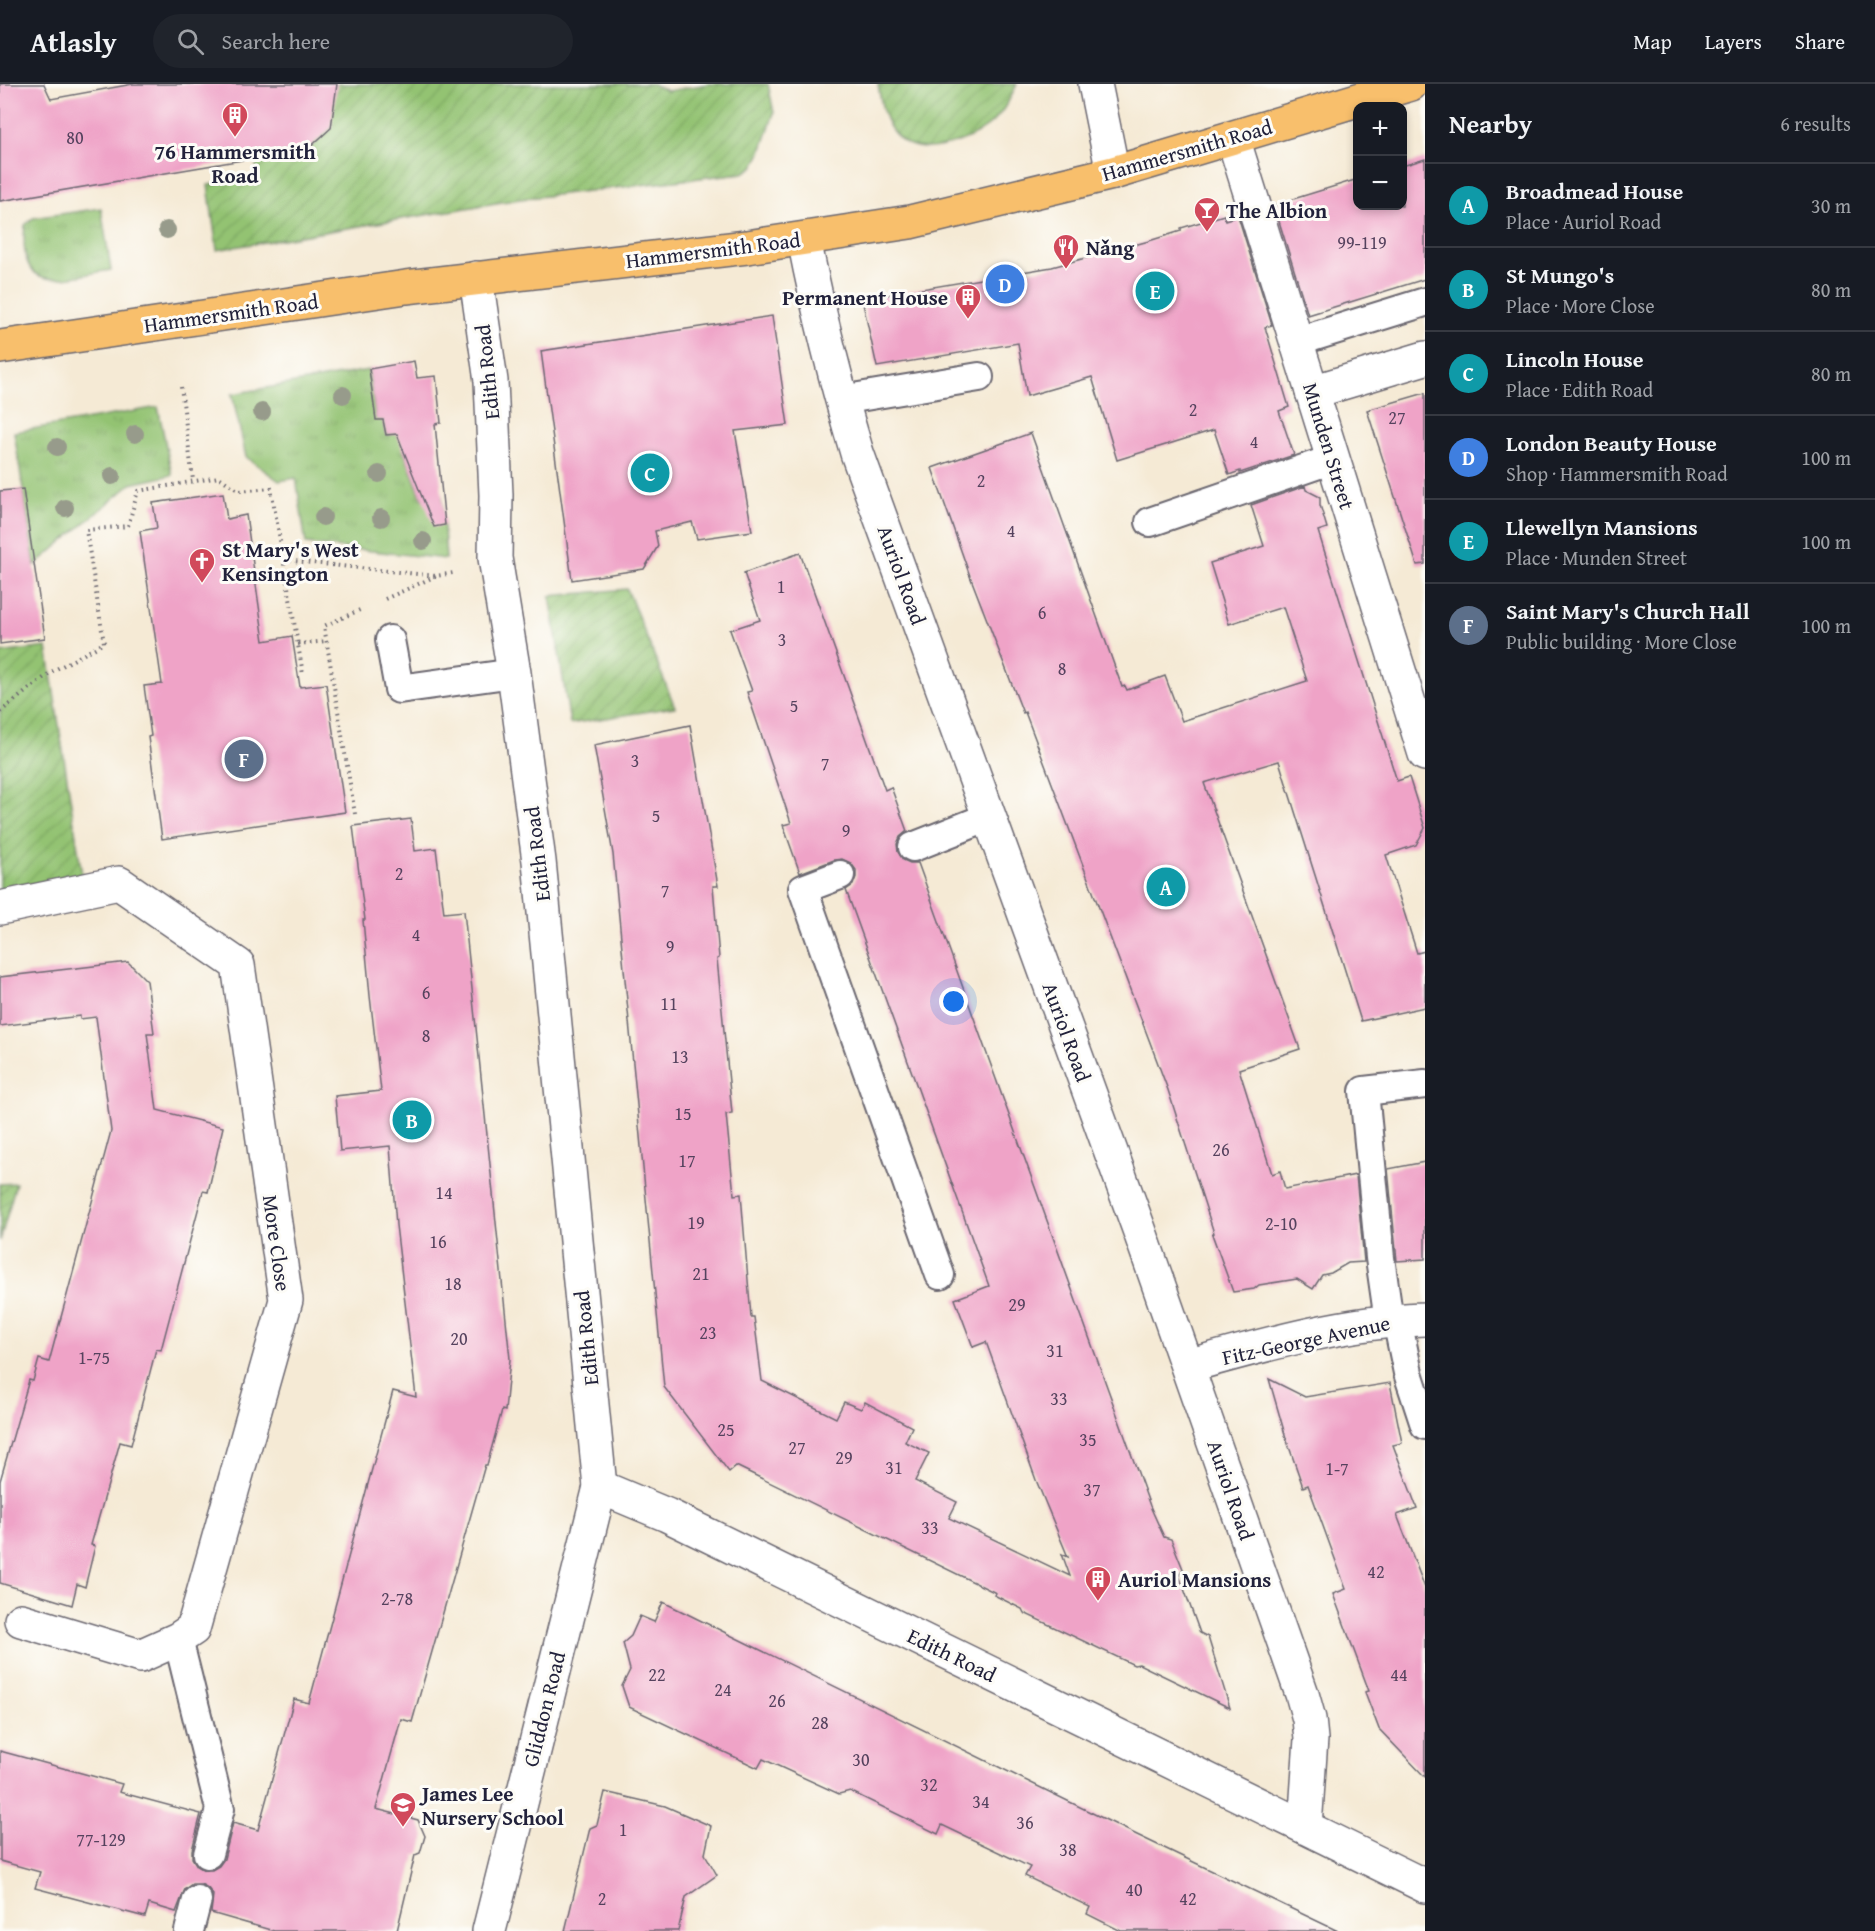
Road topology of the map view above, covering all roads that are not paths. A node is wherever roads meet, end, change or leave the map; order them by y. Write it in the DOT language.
graph roads {
  1 [pos="1095,84"];
  2 [pos="1411,84"];
  3 [pos="1233,138"];
  4 [pos="1113,172"];
  5 [pos="804,239"];
  6 [pos="476,278"];
  7 [pos="1425,302"];
  8 [pos="1296,342"];
  9 [pos="0,346"];
  10 [pos="1425,358"];
  11 [pos="979,377"];
  12 [pos="1312,392"];
  13 [pos="841,400"];
  14 [pos="1333,459"];
  15 [pos="1150,522"];
  16 [pos="390,640"];
  17 [pos="514,673"];
  18 [pos="1425,754"];
  19 [pos="989,817"];
  20 [pos="913,847"];
  21 [pos="840,875"];
  22 [pos="0,908"];
  23 [pos="1425,1084"];
  24 [pos="940,1275"];
  25 [pos="1403,1320"];
  26 [pos="1188,1366"];
  27 [pos="1425,1425"];
  28 [pos="600,1487"];
  29 [pos="21,1620"];
  30 [pos="178,1639"];
  31 [pos="1305,1827"];
  32 [pos="208,1854"];
  33 [pos="1425,1886"];
  34 [pos="197,1900"];
  35 [pos="189,1931"];
  36 [pos="489,1931"];
  1 -- 4 [label="street"];
  2 -- 3 [label="main road, Hammersmith Road"];
  3 -- 4 [label="main road, Hammersmith Road"];
  3 -- 8 [label="street, Munden Street"];
  4 -- 5 [label="main road, Hammersmith Road"];
  5 -- 6 [label="main road, Hammersmith Road"];
  5 -- 13 [label="street, Auriol Road"];
  6 -- 9 [label="main road, Hammersmith Road"];
  6 -- 17 [label="street, Edith Road"];
  7 -- 8 [label="lane"];
  8 -- 12 [label="street, Munden Street"];
  10 -- 12 [label="street"];
  11 -- 13 [label="lane"];
  12 -- 14 [label="street, Munden Street"];
  13 -- 19 [label="street, Auriol Road"];
  14 -- 15 [label="lane"];
  14 -- 18 [label="street, Munden Street"];
  16 -- 17 [label="lane"];
  17 -- 28 [label="street, Edith Road"];
  19 -- 20 [label="lane"];
  19 -- 26 [label="street, Auriol Road"];
  21 -- 24 [label="lane"];
  22 -- 30 [label="street, More Close"];
  23 -- 25 [label="lane"];
  25 -- 26 [label="street, Fitz-George Avenue"];
  25 -- 27 [label="lane"];
  26 -- 31 [label="street, Auriol Road"];
  28 -- 31 [label="street, Edith Road"];
  28 -- 36 [label="street, Gliddon Road"];
  29 -- 30 [label="street, More Close"];
  30 -- 32 [label="lane"];
  31 -- 33 [label="street, Edith Road"];
  34 -- 35 [label="lane"];
}
